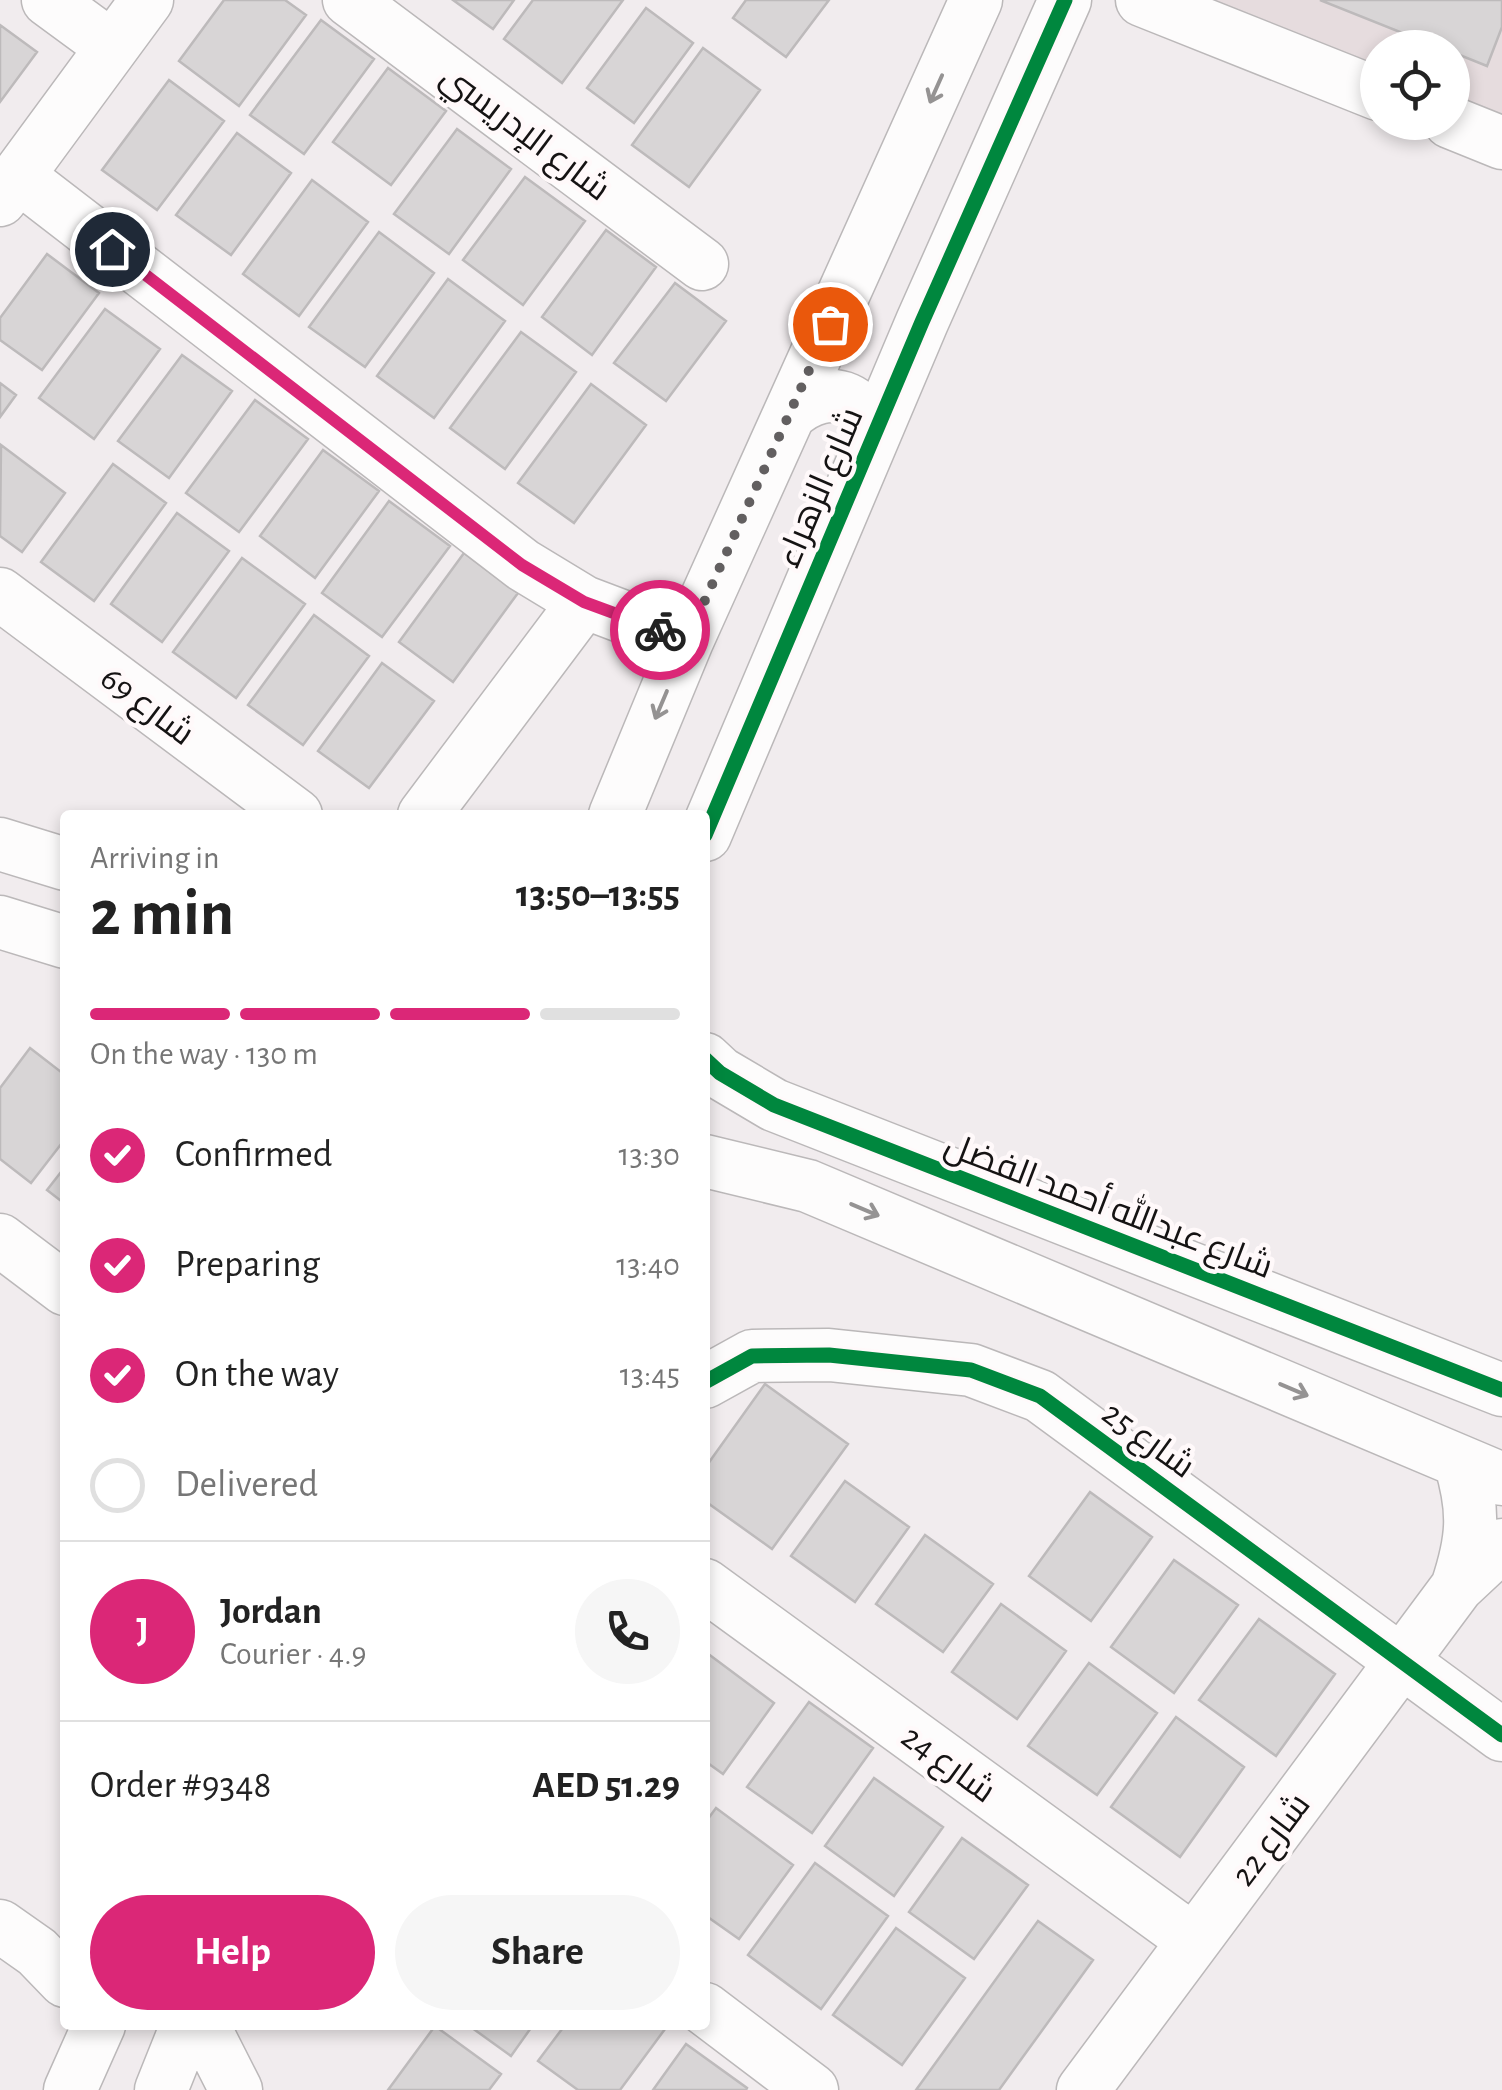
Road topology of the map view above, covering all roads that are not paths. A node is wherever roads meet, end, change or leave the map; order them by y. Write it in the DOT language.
graph roads {
  1 [pos="48,0"];
  2 [pos="147,0"];
  3 [pos="350,0"];
  4 [pos="976,0"];
  5 [pos="1065,0"];
  6 [pos="1142,0"];
  7 [pos="112,47"];
  8 [pos="1360,87"];
  9 [pos="1470,130"];
  10 [pos="1502,143"];
  11 [pos="9,188"];
  12 [pos="702,264"];
  13 [pos="844,293"];
  14 [pos="922,322"];
  15 [pos="790,414"];
  16 [pos="867,452"];
  17 [pos="0,594"];
  18 [pos="584,602"];
  19 [pos="687,640"];
  20 [pos="289,810"];
  21 [pos="428,810"];
  22 [pos="617,810"];
  23 [pos="710,822"];
  24 [pos="0,922"];
  25 [pos="60,940"];
  26 [pos="710,1063"];
  27 [pos="826,1127"];
  28 [pos="710,1163"];
  29 [pos="808,1186"];
  30 [pos="0,1240"];
  31 [pos="1134,1248"];
  32 [pos="60,1285"];
  33 [pos="1240,1287"];
  34 [pos="1117,1316"];
  35 [pos="1217,1357"];
  36 [pos="710,1379"];
  37 [pos="1502,1390"];
  38 [pos="1481,1470"];
  39 [pos="1502,1544"];
  40 [pos="1457,1588"];
  41 [pos="710,1590"];
  42 [pos="1403,1663"];
  43 [pos="1502,1735"];
  44 [pos="1193,1940"];
  45 [pos="710,2012"];
  46 [pos="94,2030"];
  47 [pos="185,2030"];
  48 [pos="206,2030"];
  49 [pos="70,2090"];
  50 [pos="161,2090"];
  51 [pos="236,2090"];
  52 [pos="812,2090"];
  53 [pos="1082,2090"];
  1 -- 7 [label="street"];
  2 -- 7 [label="street"];
  3 -- 12 [label="street, شارع الإدريسي"];
  4 -- 13 [label="street, شارع الزهراء, one-way"];
  5 -- 14 [label="street, شارع الزهراء"];
  6 -- 8 [label="street"];
  7 -- 11 [label="street"];
  9 -- 10 [label="street"];
  11 -- 18 [label="street"];
  13 -- 14 [label="street"];
  13 -- 15 [label="street, شارع الزهراء"];
  14 -- 16 [label="street, شارع الزهراء"];
  15 -- 16 [label="street"];
  15 -- 19 [label="street, شارع الزهراء"];
  16 -- 23 [label="street, شارع الزهراء"];
  17 -- 20 [label="street, شارع 69"];
  18 -- 19 [label="street"];
  18 -- 21 [label="street"];
  19 -- 22 [label="street, شارع الزهراء, one-way"];
  24 -- 25 [label="street"];
  26 -- 27 [label="street, شارع عبدالله أحمد الفضل"];
  27 -- 29 [label="street"];
  27 -- 31 [label="street, شارع عبدالله أحمد الفضل"];
  28 -- 29 [label="street"];
  29 -- 34 [label="street, one-way"];
  30 -- 32 [label="street"];
  31 -- 33 [label="street, شارع عبدالله أحمد الفضل"];
  31 -- 34 [label="street"];
  33 -- 35 [label="street"];
  33 -- 37 [label="street, شارع عبدالله أحمد الفضل"];
  34 -- 35 [label="street"];
  35 -- 38 [label="street, one-way"];
  36 -- 42 [label="street, شارع 25"];
  38 -- 40 [label="street, شارع 22"];
  39 -- 40 [label="street, شارع 22"];
  40 -- 42 [label="street, شارع 22"];
  41 -- 44 [label="street, شارع 24"];
  42 -- 43 [label="street, شارع 25"];
  42 -- 44 [label="street, شارع 22"];
  44 -- 53 [label="street, شارع 22"];
  45 -- 52 [label="street"];
  46 -- 49 [label="street"];
  47 -- 50 [label="street"];
  48 -- 51 [label="street"];
}
